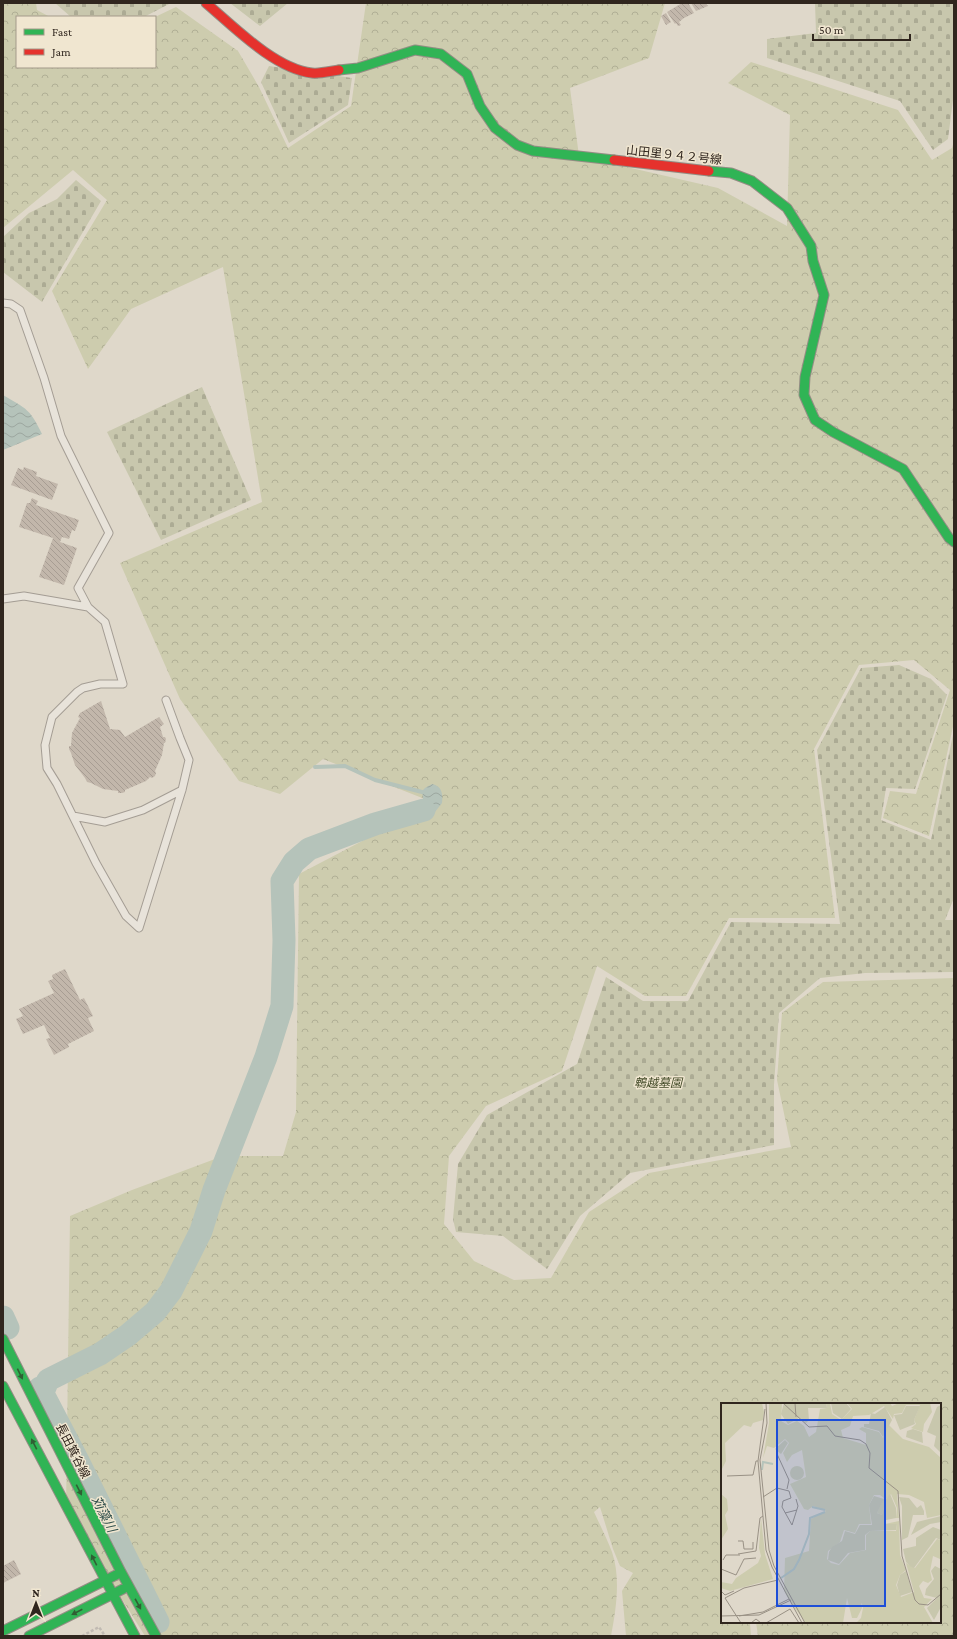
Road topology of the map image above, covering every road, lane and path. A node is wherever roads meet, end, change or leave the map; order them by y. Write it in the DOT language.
graph roads {
  1 [pos="206,3"];
  2 [pos="3,303"];
  3 [pos="954,542"];
  4 [pos="3,599"];
  5 [pos="88,607"];
  6 [pos="166,700"];
  7 [pos="182,790"];
  8 [pos="73,816"];
  9 [pos="3,1339"];
  10 [pos="3,1386"];
  11 [pos="121,1572"];
  12 [pos="104,1580"];
  13 [pos="128,1587"];
  14 [pos="112,1594"];
  15 [pos="3,1631"];
  16 [pos="29,1636"];
  17 [pos="82,1636"];
  18 [pos="105,1636"];
  19 [pos="135,1636"];
  20 [pos="156,1636"];
  1 -- 3 [label="street, 山田里９４２号線"];
  2 -- 5 [label="lane"];
  4 -- 5 [label="lane"];
  5 -- 8 [label="lane"];
  6 -- 7 [label="lane"];
  7 -- 8 [label="lane"];
  7 -- 8 [label="lane"];
  9 -- 11 [label="street, 長田箕谷線, one-way"];
  12 -- 10 [label="street, one-way"];
  11 -- 12 [label="street"];
  11 -- 13 [label="street, 長田箕谷線"];
  12 -- 14 [label="street"];
  12 -- 15 [label="street"];
  13 -- 14 [label="street"];
  13 -- 20 [label="street, 長田箕谷線, one-way"];
  14 -- 16 [label="street, one-way"];
  14 -- 19 [label="street"];
  17 -- 18 [label="path"];
}
